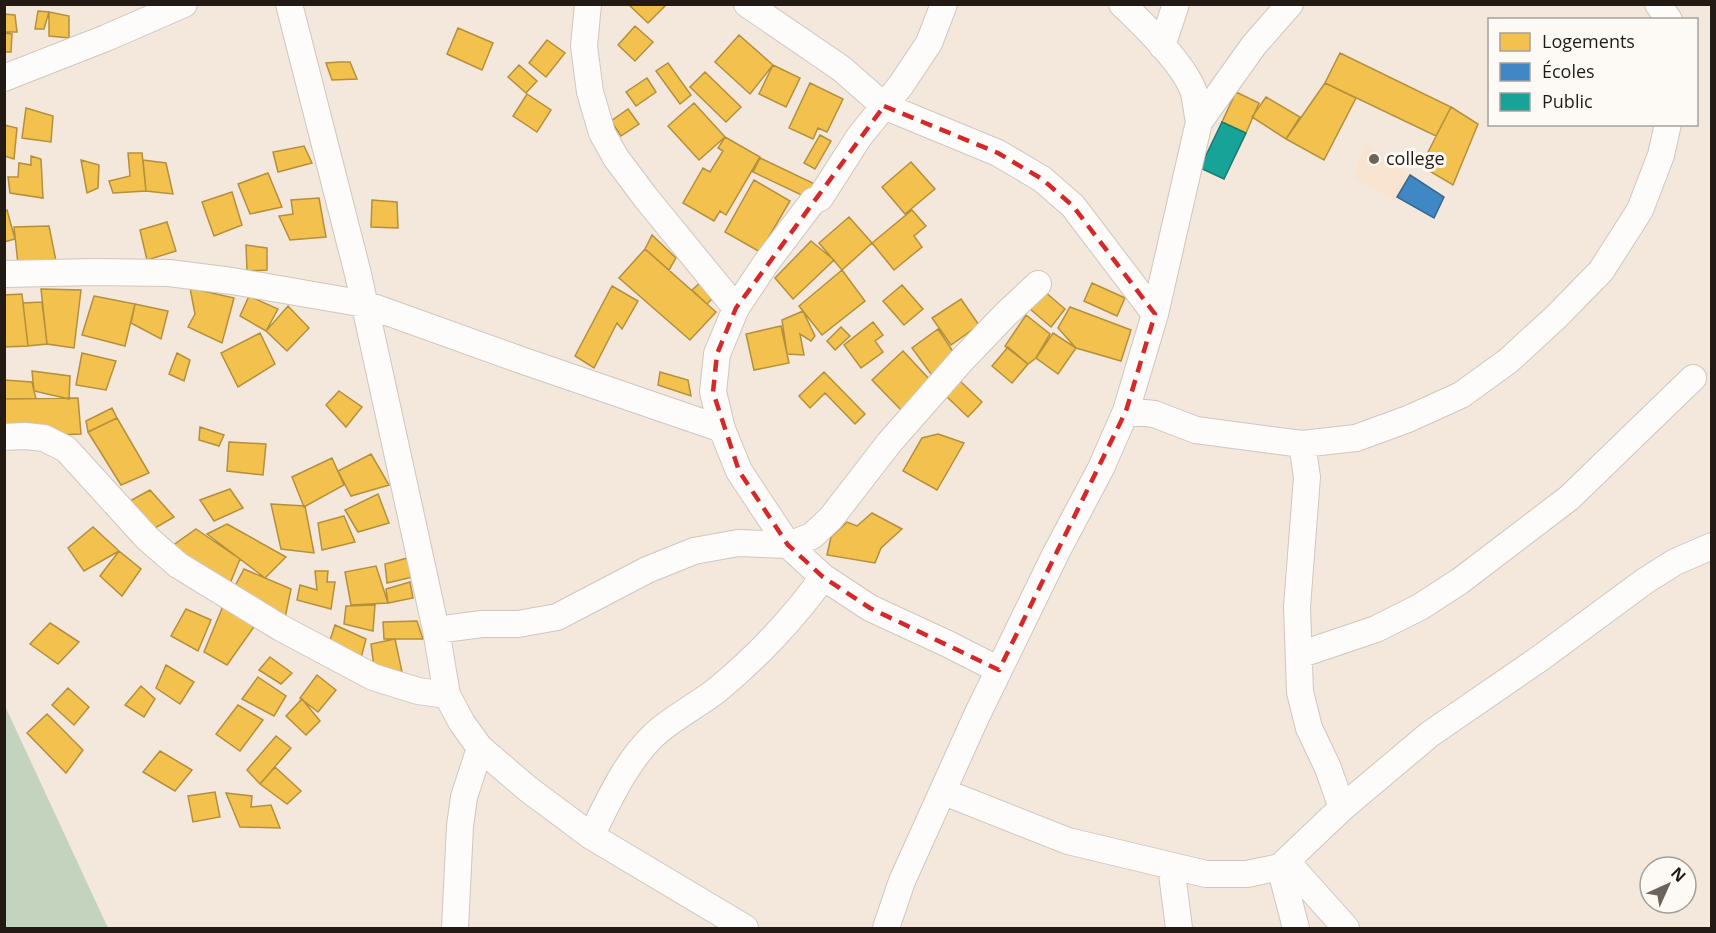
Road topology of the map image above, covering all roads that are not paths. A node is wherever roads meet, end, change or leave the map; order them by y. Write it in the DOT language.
graph roads {
  1 [pos="184,4"];
  2 [pos="289,4"];
  3 [pos="588,4"];
  4 [pos="747,4"];
  5 [pos="944,4"];
  6 [pos="1122,4"];
  7 [pos="1176,4"];
  8 [pos="1290,4"];
  9 [pos="1658,4"];
  10 [pos="1667,18"];
  11 [pos="1161,46"];
  12 [pos="4,78"];
  13 [pos="884,106"];
  14 [pos="1198,122"];
  15 [pos="1668,126"];
  16 [pos="4,274"];
  17 [pos="1038,284"];
  18 [pos="365,304"];
  19 [pos="736,308"];
  20 [pos="1155,314"];
  21 [pos="1693,378"];
  22 [pos="1126,411"];
  23 [pos="722,429"];
  24 [pos="4,437"];
  25 [pos="1302,444"];
  26 [pos="788,545"];
  27 [pos="1712,546"];
  28 [pos="823,577"];
  29 [pos="436,630"];
  30 [pos="1299,655"];
  31 [pos="999,670"];
  32 [pos="447,695"];
  33 [pos="480,748"];
  34 [pos="944,792"];
  35 [pos="1342,808"];
  36 [pos="591,836"];
  37 [pos="1283,864"];
  38 [pos="1171,866"];
  39 [pos="455,928"];
  40 [pos="745,928"];
  41 [pos="886,928"];
  42 [pos="1179,928"];
  43 [pos="1296,928"];
  44 [pos="1346,928"];
  1 -- 12 [label="street"];
  2 -- 18 [label="street"];
  3 -- 19 [label="street"];
  4 -- 13 [label="street"];
  5 -- 13 [label="street"];
  6 -- 11 [label="street"];
  7 -- 11 [label="street"];
  8 -- 14 [label="street"];
  9 -- 10 [label="street"];
  11 -- 14 [label="street"];
  13 -- 19 [label="street"];
  13 -- 20 [label="street"];
  14 -- 20 [label="street"];
  15 -- 25 [label="street"];
  16 -- 18 [label="street"];
  17 -- 26 [label="street"];
  18 -- 23 [label="street"];
  18 -- 29 [label="street"];
  19 -- 23 [label="street"];
  20 -- 22 [label="street"];
  21 -- 30 [label="street"];
  22 -- 25 [label="street"];
  22 -- 31 [label="street"];
  23 -- 26 [label="street"];
  24 -- 32 [label="street"];
  25 -- 30 [label="street"];
  26 -- 28 [label="street"];
  26 -- 29 [label="street"];
  27 -- 35 [label="street"];
  28 -- 31 [label="street"];
  28 -- 36 [label="street"];
  29 -- 32 [label="street"];
  30 -- 35 [label="street"];
  31 -- 34 [label="street"];
  32 -- 33 [label="street"];
  33 -- 36 [label="street"];
  33 -- 39 [label="street"];
  34 -- 38 [label="street"];
  34 -- 41 [label="street"];
  35 -- 37 [label="street"];
  36 -- 40 [label="street"];
  37 -- 38 [label="street"];
  37 -- 43 [label="street"];
  37 -- 44 [label="street"];
  38 -- 42 [label="street"];
}
